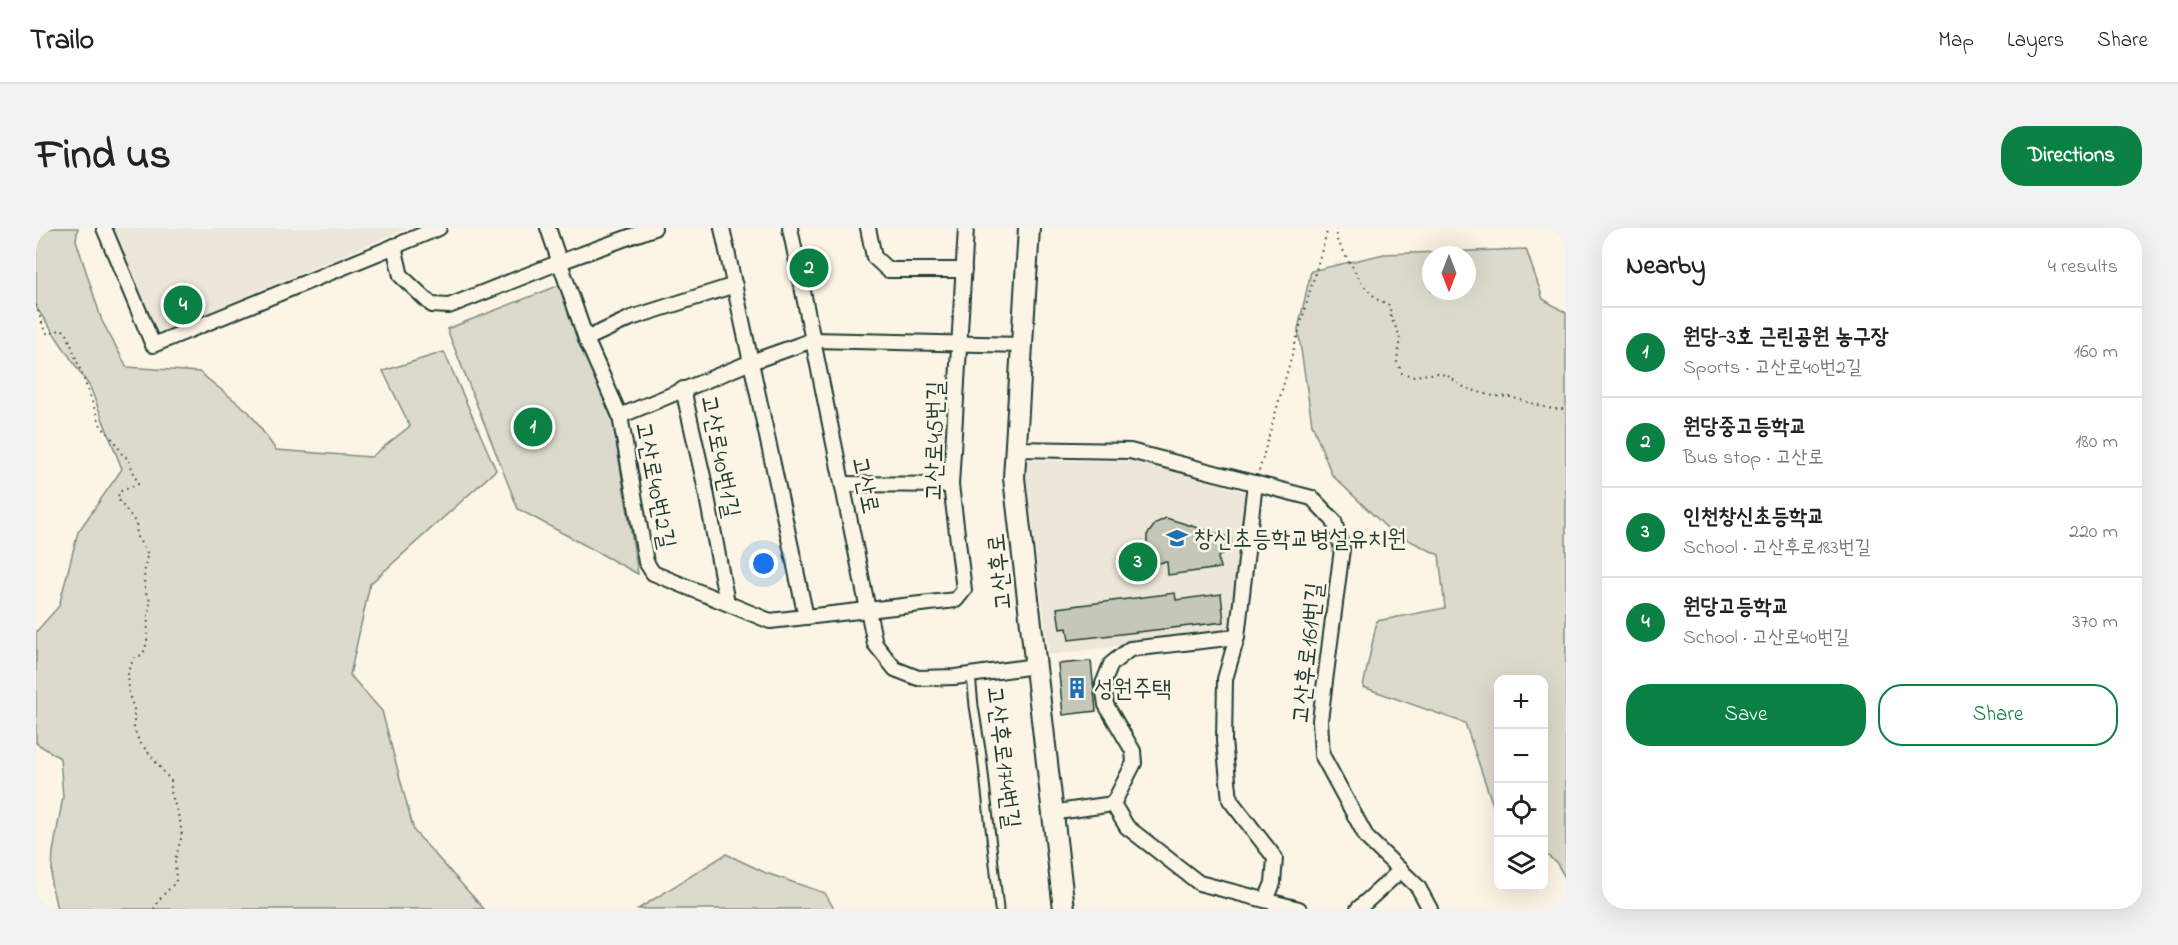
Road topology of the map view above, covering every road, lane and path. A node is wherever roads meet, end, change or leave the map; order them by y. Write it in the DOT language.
graph roads {
  1 [pos="104,228"];
  2 [pos="439,228"];
  3 [pos="548,228"];
  4 [pos="654,228"];
  5 [pos="722,228"];
  6 [pos="790,228"];
  7 [pos="868,228"];
  8 [pos="966,228"];
  9 [pos="1029,228"];
  10 [pos="1328,228"];
  11 [pos="1336,228"];
  12 [pos="394,246"];
  13 [pos="560,262"];
  14 [pos="964,270"];
  15 [pos="735,285"];
  16 [pos="36,304"];
  17 [pos="586,339"];
  18 [pos="813,340"];
  19 [pos="960,343"];
  20 [pos="1022,345"];
  21 [pos="751,362"];
  22 [pos="683,389"];
  23 [pos="1566,409"];
  24 [pos="620,416"];
  25 [pos="1016,449"];
  26 [pos="1255,483"];
  27 [pos="842,484"];
  28 [pos="951,485"];
  29 [pos="727,603"];
  30 [pos="868,609"];
  31 [pos="806,617"];
  32 [pos="1237,637"];
  33 [pos="1035,666"];
  34 [pos="971,675"];
  35 [pos="1113,804"];
  36 [pos="1051,813"];
  37 [pos="1401,870"];
  38 [pos="1266,900"];
  39 [pos="154,909"];
  40 [pos="999,909"];
  41 [pos="1064,909"];
  42 [pos="1299,909"];
  43 [pos="1358,909"];
  44 [pos="1430,909"];
  1 -- 12 [label="street"];
  2 -- 12 [label="street"];
  3 -- 13 [label="street, 고산로40번2길"];
  4 -- 13 [label="street"];
  5 -- 15 [label="street, 고산로40번1길"];
  6 -- 18 [label="street, 고산로"];
  7 -- 14 [label="street"];
  8 -- 14 [label="street, 고산로45번길"];
  9 -- 20 [label="main road, 고산후로"];
  10 -- 26 [label="path"];
  11 -- 23 [label="path"];
  12 -- 13 [label="street"];
  13 -- 17 [label="street, 고산로40번2길"];
  14 -- 19 [label="street, 고산로45번길"];
  15 -- 17 [label="street"];
  15 -- 21 [label="street, 고산로40번1길"];
  16 -- 39 [label="path"];
  17 -- 24 [label="street, 고산로40번2길"];
  18 -- 19 [label="street"];
  18 -- 21 [label="street"];
  18 -- 27 [label="street, 고산로"];
  19 -- 20 [label="street"];
  19 -- 28 [label="street, 고산로45번길"];
  20 -- 25 [label="main road, 고산후로"];
  21 -- 22 [label="street, 고산로40번1길"];
  21 -- 31 [label="street, 고산로40번1길"];
  22 -- 24 [label="street"];
  22 -- 29 [label="street, 고산로40번1길"];
  24 -- 29 [label="street, 고산로40번2길"];
  25 -- 26 [label="street, 고산후로161번길"];
  25 -- 33 [label="main road, 고산후로"];
  26 -- 32 [label="street"];
  26 -- 37 [label="street, 고산후로161번길"];
  27 -- 28 [label="street"];
  27 -- 30 [label="street, 고산로"];
  28 -- 30 [label="street, 고산로45번길"];
  29 -- 31 [label="street, 고산로40번2길"];
  30 -- 31 [label="street, 고산로40번2길"];
  30 -- 34 [label="street, 고산로"];
  32 -- 35 [label="street"];
  32 -- 38 [label="street"];
  33 -- 34 [label="street, 고산후로174번길"];
  33 -- 36 [label="main road, 고산후로"];
  34 -- 40 [label="lane, 고산후로174번길"];
  35 -- 36 [label="street"];
  35 -- 38 [label="street"];
  36 -- 41 [label="main road, 고산후로"];
  37 -- 43 [label="street"];
  37 -- 44 [label="street, 고산후로161번길"];
  38 -- 42 [label="street"];
}
